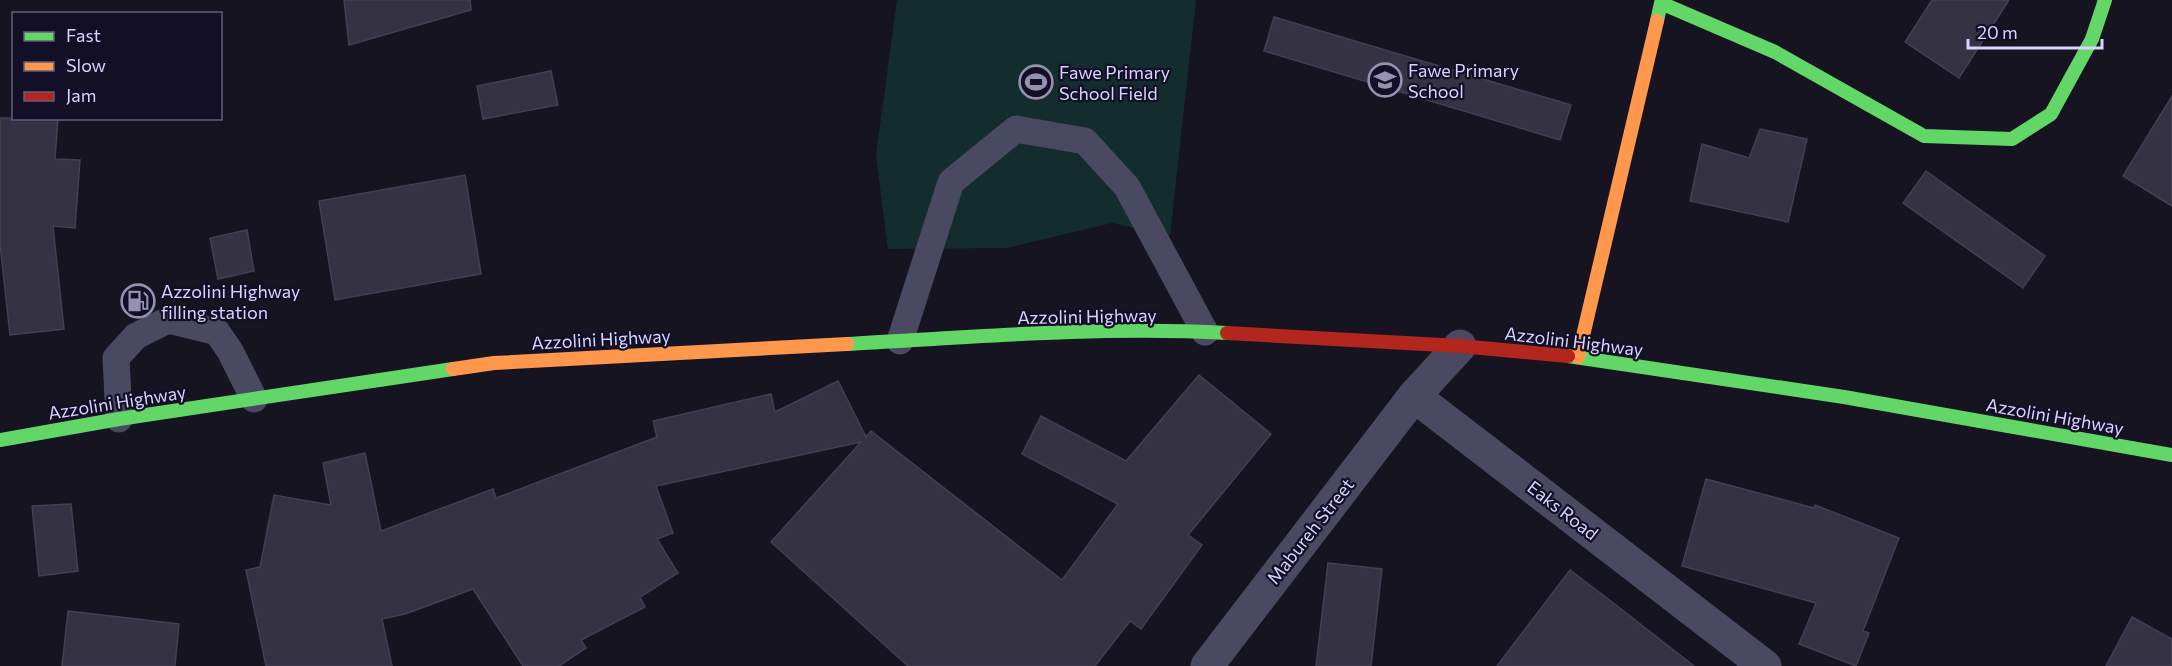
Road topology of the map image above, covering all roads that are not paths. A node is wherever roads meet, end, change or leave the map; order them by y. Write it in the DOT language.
graph roads {
  1 [pos="2105,0"];
  2 [pos="1659,2"];
  3 [pos="1205,332"];
  4 [pos="900,341"];
  5 [pos="1460,346"];
  6 [pos="1578,357"];
  7 [pos="1414,396"];
  8 [pos="254,399"];
  9 [pos="119,419"];
  10 [pos="0,440"];
  11 [pos="2172,455"];
  12 [pos="1207,666"];
  13 [pos="1765,666"];
  1 -- 2 [label="main road"];
  2 -- 6 [label="main road"];
  3 -- 4 [label="main road, Azzolini Highway"];
  3 -- 4 [label="lane"];
  3 -- 5 [label="main road, Azzolini Highway"];
  4 -- 8 [label="main road, Azzolini Highway"];
  5 -- 6 [label="main road, Azzolini Highway"];
  5 -- 7 [label="street"];
  6 -- 11 [label="main road, Azzolini Highway"];
  7 -- 12 [label="street, Mabureh Street"];
  7 -- 13 [label="street, Eaks Road"];
  8 -- 9 [label="main road, Azzolini Highway"];
  8 -- 9 [label="lane"];
  9 -- 10 [label="main road, Azzolini Highway"];
}
